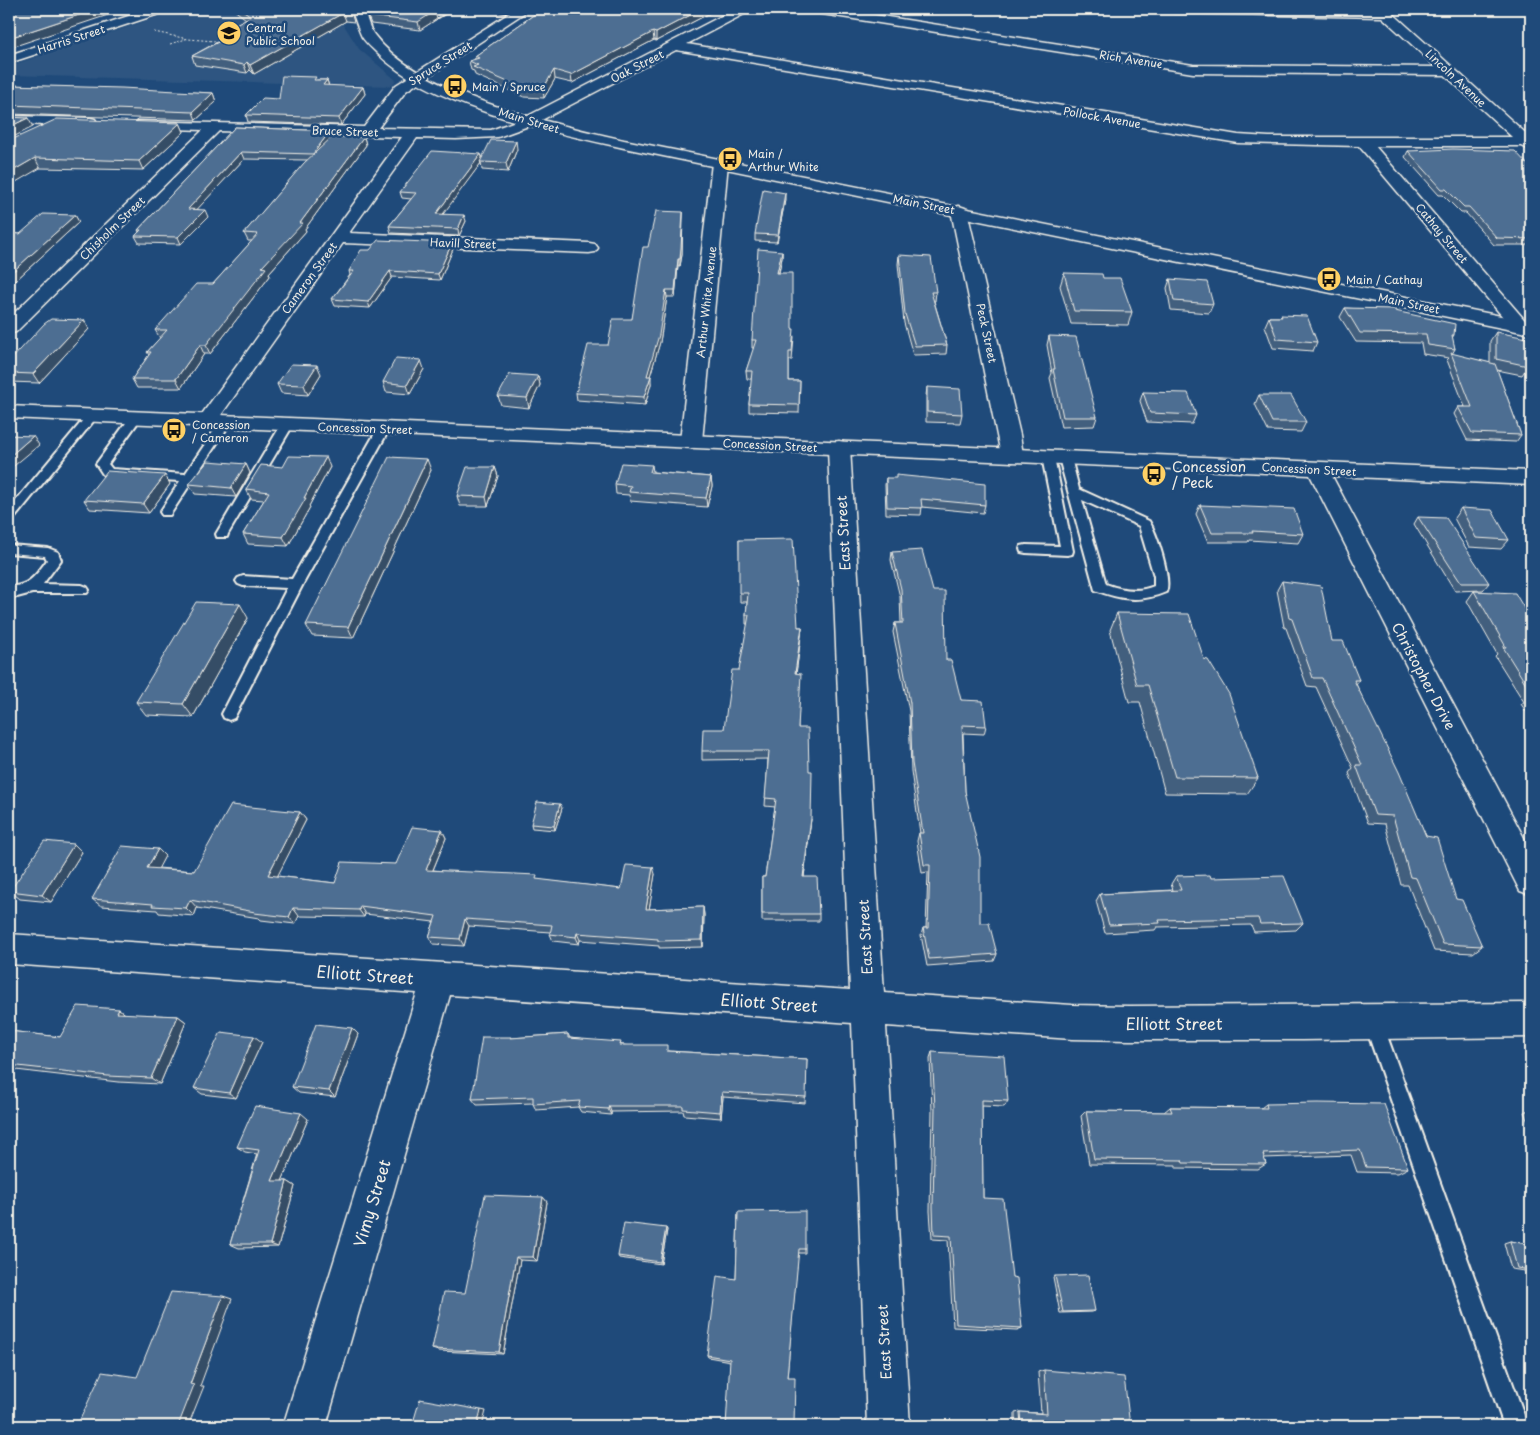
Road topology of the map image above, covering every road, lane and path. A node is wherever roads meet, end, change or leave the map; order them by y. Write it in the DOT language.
graph roads {
  1 [pos="161,9"];
  2 [pos="357,9"];
  3 [pos="448,9"];
  4 [pos="488,9"];
  5 [pos="744,9"];
  6 [pos="816,9"];
  7 [pos="1174,9"];
  8 [pos="522,10"];
  9 [pos="1384,11"];
  10 [pos="436,16"];
  11 [pos="149,31"];
  12 [pos="188,39"];
  13 [pos="215,41"];
  14 [pos="170,44"];
  15 [pos="677,46"];
  16 [pos="9,59"];
  17 [pos="1449,70"];
  18 [pos="417,78"];
  19 [pos="9,120"];
  20 [pos="59,121"];
  21 [pos="529,121"];
  22 [pos="108,123"];
  23 [pos="127,124"];
  24 [pos="215,127"];
  25 [pos="368,132"];
  26 [pos="412,134"];
  27 [pos="31,136"];
  28 [pos="1364,142"];
  29 [pos="1529,143"];
  30 [pos="720,163"];
  31 [pos="959,211"];
  32 [pos="338,238"];
  33 [pos="589,248"];
  34 [pos="1525,327"];
  35 [pos="9,328"];
  36 [pos="9,412"];
  37 [pos="92,416"];
  38 [pos="135,418"];
  39 [pos="216,422"];
  40 [pos="287,424"];
  41 [pos="384,428"];
  42 [pos="691,441"];
  43 [pos="839,448"];
  44 [pos="1012,455"];
  45 [pos="1056,457"];
  46 [pos="1318,470"];
  47 [pos="188,478"];
  48 [pos="1531,478"];
  49 [pos="1074,491"];
  50 [pos="166,512"];
  51 [pos="9,517"];
  52 [pos="222,534"];
  53 [pos="9,549"];
  54 [pos="1026,549"];
  55 [pos="243,581"];
  56 [pos="296,584"];
  57 [pos="32,588"];
  58 [pos="9,590"];
  59 [pos="82,590"];
  60 [pos="229,714"];
  61 [pos="1531,881"];
  62 [pos="9,949"];
  63 [pos="438,979"];
  64 [pos="868,1009"];
  65 [pos="1531,1020"];
  66 [pos="1373,1022"];
  67 [pos="304,1426"];
  68 [pos="888,1426"];
  69 [pos="1516,1426"];
  1 -- 16 [label="street, Harris Street"];
  2 -- 18 [label="street, Main Street"];
  3 -- 10 [label="lane"];
  4 -- 8 [label="lane"];
  5 -- 15 [label="street, Oak Street"];
  6 -- 17 [label="street, Rich Avenue"];
  7 -- 9 [label="street"];
  8 -- 18 [label="street, Spruce Street"];
  9 -- 17 [label="street, Lincoln Avenue"];
  11 -- 12 [label="path"];
  12 -- 13 [label="path"];
  12 -- 14 [label="path"];
  15 -- 21 [label="street, Oak Street"];
  15 -- 28 [label="street, Pollock Avenue"];
  17 -- 29 [label="street, Lincoln Avenue"];
  18 -- 21 [label="street, Main Street"];
  18 -- 25 [label="street, Spruce Street"];
  19 -- 20 [label="street"];
  20 -- 22 [label="street"];
  20 -- 27 [label="street"];
  21 -- 26 [label="street, Bruce Street"];
  21 -- 30 [label="street, Main Street"];
  23 -- 24 [label="street, Bruce Street"];
  24 -- 25 [label="street, Bruce Street"];
  24 -- 35 [label="street, Chisholm Street"];
  25 -- 26 [label="street, Bruce Street"];
  26 -- 32 [label="street, Cameron Street"];
  28 -- 29 [label="street, Pollock Avenue"];
  28 -- 34 [label="street, Cathay Street"];
  30 -- 31 [label="street, Main Street"];
  30 -- 42 [label="street, Arthur White Avenue"];
  31 -- 34 [label="street, Main Street"];
  31 -- 44 [label="street, Peck Street"];
  32 -- 33 [label="street, Havill Street"];
  32 -- 39 [label="street, Cameron Street"];
  36 -- 37 [label="street, Concession Street"];
  37 -- 38 [label="street, Concession Street"];
  37 -- 51 [label="lane"];
  38 -- 39 [label="street, Concession Street"];
  38 -- 47 [label="lane"];
  39 -- 40 [label="street, Concession Street"];
  39 -- 47 [label="lane"];
  40 -- 41 [label="street, Concession Street"];
  40 -- 52 [label="lane"];
  41 -- 42 [label="street, Concession Street"];
  41 -- 56 [label="lane"];
  42 -- 43 [label="street, Concession Street"];
  43 -- 44 [label="street, Concession Street"];
  43 -- 64 [label="street, East Street"];
  44 -- 45 [label="street, Concession Street"];
  45 -- 46 [label="street, Concession Street"];
  45 -- 49 [label="lane"];
  45 -- 54 [label="lane"];
  46 -- 48 [label="street, Concession Street"];
  46 -- 61 [label="street, Christopher Drive"];
  47 -- 50 [label="lane"];
  49 -- 49 [label="lane"];
  53 -- 57 [label="lane"];
  55 -- 56 [label="lane"];
  56 -- 60 [label="lane"];
  57 -- 58 [label="lane"];
  57 -- 59 [label="lane"];
  62 -- 63 [label="street, Elliott Street"];
  63 -- 64 [label="street, Elliott Street"];
  63 -- 67 [label="street, Vimy Street"];
  64 -- 66 [label="street, Elliott Street"];
  64 -- 68 [label="street, East Street"];
  65 -- 66 [label="street, Elliott Street"];
  66 -- 69 [label="lane"];
}
